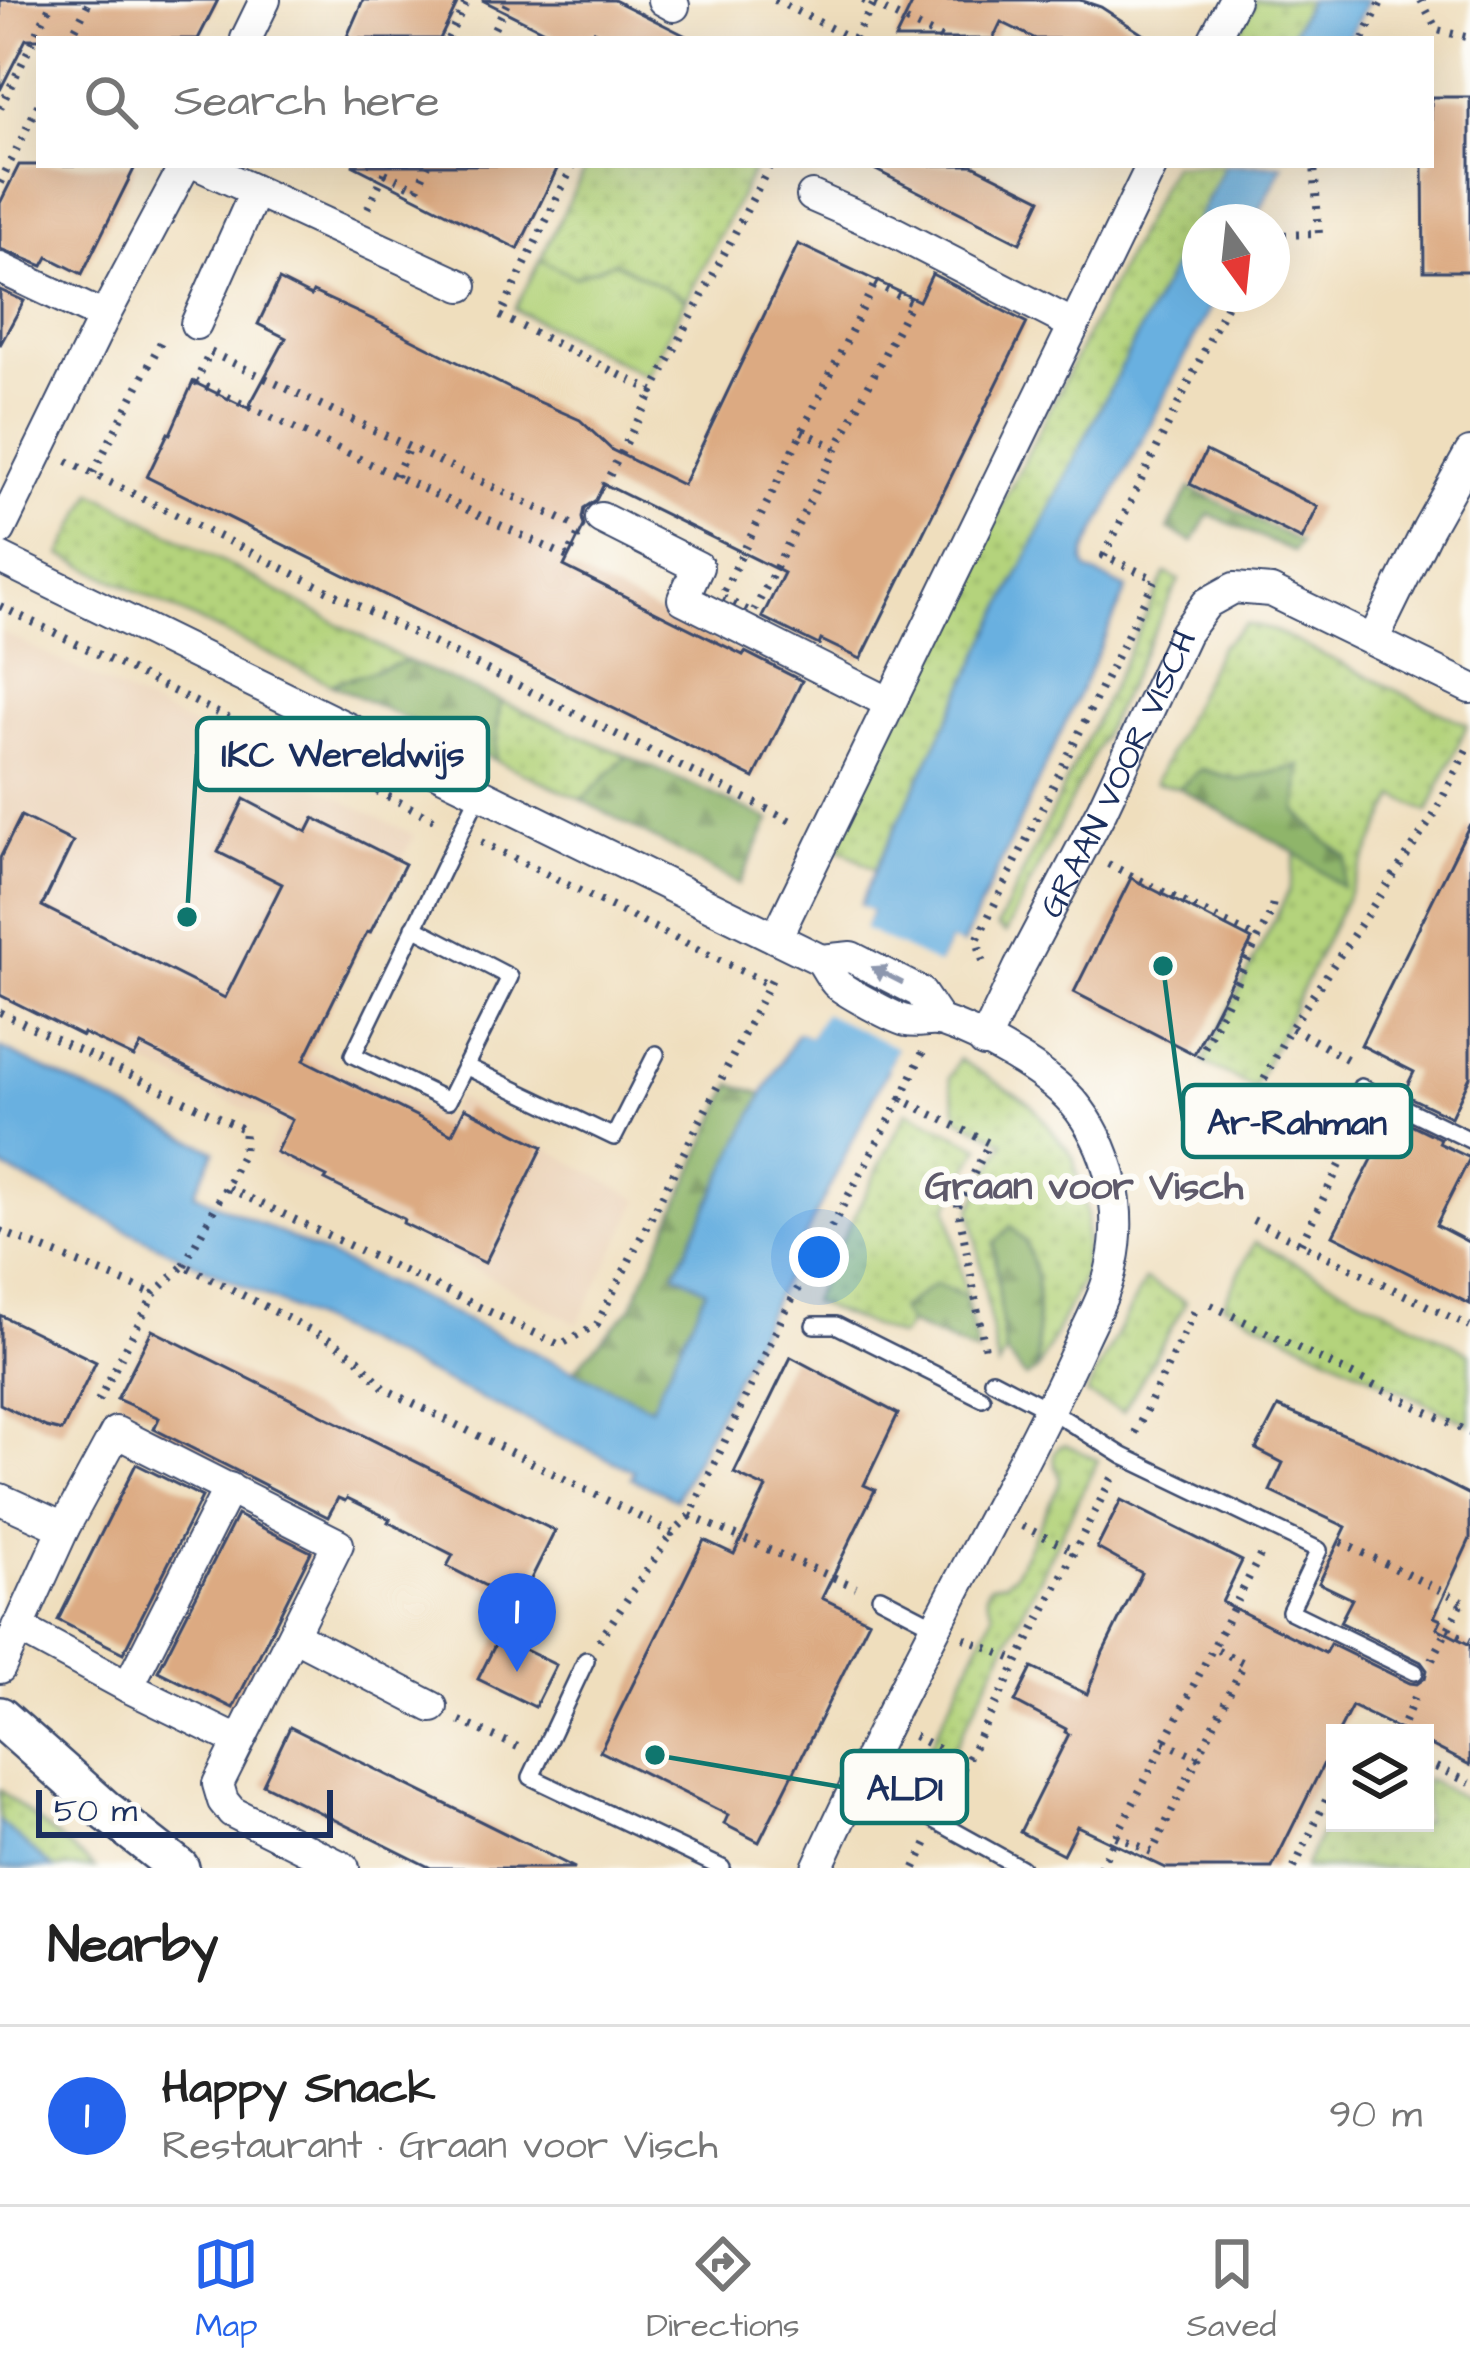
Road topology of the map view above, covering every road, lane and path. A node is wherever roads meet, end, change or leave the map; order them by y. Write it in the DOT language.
graph roads {
  1 [pos="53,0"];
  2 [pos="89,0"];
  3 [pos="265,0"];
  4 [pos="467,0"];
  5 [pos="506,0"];
  6 [pos="775,0"];
  7 [pos="863,0"];
  8 [pos="1234,0"];
  9 [pos="1382,0"];
  10 [pos="1421,0"];
  11 [pos="873,5"];
  12 [pos="71,36"];
  13 [pos="247,36"];
  14 [pos="449,36"];
  15 [pos="490,36"];
  16 [pos="847,36"];
  17 [pos="855,36"];
  18 [pos="937,36"];
  19 [pos="1216,36"];
  20 [pos="1364,36"];
  21 [pos="1470,38"];
  22 [pos="0,108"];
  23 [pos="36,109"];
  24 [pos="183,168"];
  25 [pos="205,168"];
  26 [pos="387,168"];
  27 [pos="427,168"];
  28 [pos="572,168"];
  29 [pos="768,168"];
  30 [pos="1151,168"];
  31 [pos="1314,168"];
  32 [pos="0,183"];
  33 [pos="255,192"];
  34 [pos="812,196"];
  35 [pos="1290,235"];
  36 [pos="0,268"];
  37 [pos="462,286"];
  38 [pos="1223,312"];
  39 [pos="104,317"];
  40 [pos="1073,326"];
  41 [pos="182,327"];
  42 [pos="653,391"];
  43 [pos="802,431"];
  44 [pos="410,447"];
  45 [pos="40,448"];
  46 [pos="836,448"];
  47 [pos="1470,453"];
  48 [pos="93,473"];
  49 [pos="396,476"];
  50 [pos="601,506"];
  51 [pos="0,530"];
  52 [pos="0,558"];
  53 [pos="0,607"];
  54 [pos="1373,640"];
  55 [pos="1470,688"];
  56 [pos="890,703"];
  57 [pos="1470,743"];
  58 [pos="480,792"];
  59 [pos="459,831"];
  60 [pos="824,837"];
  61 [pos="1081,851"];
  62 [pos="1274,896"];
  63 [pos="414,927"];
  64 [pos="1257,939"];
  65 [pos="782,941"];
  66 [pos="770,985"];
  67 [pos="1006,994"];
  68 [pos="0,1012"];
  69 [pos="1292,1028"];
  70 [pos="984,1042"];
  71 [pos="656,1054"];
  72 [pos="1198,1058"];
  73 [pos="465,1066"];
  74 [pos="1361,1087"];
  75 [pos="1259,1090"];
  76 [pos="1470,1118"];
  77 [pos="1466,1138"];
  78 [pos="1336,1141"];
  79 [pos="226,1186"];
  80 [pos="1253,1220"];
  81 [pos="0,1231"];
  82 [pos="1300,1244"];
  83 [pos="184,1265"];
  84 [pos="154,1294"];
  85 [pos="1210,1305"];
  86 [pos="1197,1306"];
  87 [pos="814,1325"];
  88 [pos="1470,1327"];
  89 [pos="992,1379"];
  90 [pos="982,1398"];
  91 [pos="1050,1410"];
  92 [pos="116,1432"];
  93 [pos="1470,1433"];
  94 [pos="1123,1456"];
  95 [pos="229,1488"];
  96 [pos="0,1498"];
  97 [pos="995,1513"];
  98 [pos="690,1516"];
  99 [pos="64,1528"];
  100 [pos="1274,1530"];
  101 [pos="672,1533"];
  102 [pos="1319,1550"];
  103 [pos="1074,1551"];
  104 [pos="880,1597"];
  105 [pos="1466,1603"];
  106 [pos="936,1626"];
  107 [pos="17,1627"];
  108 [pos="1448,1630"];
  109 [pos="293,1635"];
  110 [pos="1470,1641"];
  111 [pos="1212,1647"];
  112 [pos="586,1660"];
  113 [pos="1018,1661"];
  114 [pos="0,1668"];
  115 [pos="1419,1674"];
  116 [pos="128,1687"];
  117 [pos="432,1707"];
  118 [pos="0,1718"];
  119 [pos="887,1722"];
  120 [pos="238,1741"];
  121 [pos="1164,1742"];
  122 [pos="539,1757"];
  123 [pos="1199,1757"];
  124 [pos="966,1762"];
  125 [pos="1434,1766"];
  126 [pos="859,1778"];
  127 [pos="1470,1783"];
  128 [pos="1326,1800"];
  129 [pos="936,1821"];
  130 [pos="1116,1836"];
  131 [pos="998,1863"];
  132 [pos="178,1868"];
  133 [pos="344,1868"];
  134 [pos="722,1868"];
  135 [pos="817,1868"];
  136 [pos="915,1868"];
  137 [pos="1021,1868"];
  138 [pos="1100,1868"];
  139 [pos="1294,1868"];
  1 -- 22 [label="path"];
  2 -- 12 [label="path"];
  3 -- 13 [label="street"];
  4 -- 14 [label="path"];
  5 -- 15 [label="path"];
  6 -- 16 [label="path"];
  7 -- 11 [label="path"];
  8 -- 19 [label="street"];
  9 -- 20 [label="path"];
  10 -- 21 [label="path"];
  11 -- 17 [label="path"];
  11 -- 18 [label="path"];
  23 -- 32 [label="path"];
  24 -- 39 [label="street"];
  25 -- 33 [label="street"];
  26 -- 27 [label="path"];
  28 -- 42 [label="path"];
  29 -- 42 [label="path"];
  30 -- 40 [label="street"];
  31 -- 35 [label="path"];
  33 -- 37 [label="street"];
  33 -- 41 [label="street"];
  34 -- 40 [label="street"];
  36 -- 39 [label="street"];
  38 -- 67 [label="path"];
  39 -- 45 [label="street"];
  40 -- 56 [label="street"];
  41 -- 48 [label="path"];
  42 -- 50 [label="path"];
  43 -- 46 [label="path"];
  43 -- 46 [label="path"];
  43 -- 46 [label="path"];
  44 -- 49 [label="path"];
  44 -- 49 [label="path"];
  44 -- 49 [label="path"];
  45 -- 48 [label="path"];
  45 -- 51 [label="street"];
  47 -- 54 [label="street"];
  48 -- 60 [label="path"];
  50 -- 56 [label="street"];
  52 -- 58 [label="street"];
  53 -- 59 [label="path"];
  54 -- 55 [label="street, GRAAN VOOR VISCH"];
  54 -- 61 [label="street, GRAAN VOOR VISCH"];
  56 -- 60 [label="street"];
  57 -- 69 [label="path"];
  58 -- 59 [label="lane"];
  58 -- 65 [label="street"];
  59 -- 63 [label="lane"];
  59 -- 66 [label="path"];
  60 -- 65 [label="street"];
  61 -- 64 [label="path"];
  61 -- 67 [label="street, GRAAN VOOR VISCH"];
  62 -- 64 [label="path"];
  63 -- 73 [label="lane"];
  63 -- 73 [label="lane"];
  64 -- 72 [label="path"];
  65 -- 66 [label="path"];
  65 -- 70 [label="street"];
  66 -- 79 [label="path"];
  67 -- 70 [label="street, GRAAN VOOR VISCH"];
  68 -- 79 [label="path"];
  69 -- 74 [label="path"];
  69 -- 75 [label="path"];
  70 -- 91 [label="street"];
  71 -- 73 [label="lane"];
  74 -- 77 [label="lane"];
  74 -- 78 [label="lane"];
  76 -- 77 [label="lane"];
  78 -- 82 [label="path"];
  79 -- 83 [label="path"];
  80 -- 82 [label="path"];
  81 -- 84 [label="path"];
  82 -- 88 [label="path"];
  83 -- 84 [label="path"];
  83 -- 101 [label="path"];
  84 -- 92 [label="path"];
  85 -- 93 [label="path"];
  86 -- 94 [label="path"];
  87 -- 90 [label="lane"];
  89 -- 91 [label="lane"];
  89 -- 98 [label="path"];
  91 -- 94 [label="lane"];
  91 -- 97 [label="street"];
  92 -- 95 [label="street"];
  92 -- 99 [label="street"];
  94 -- 100 [label="lane"];
  94 -- 103 [label="path"];
  95 -- 109 [label="street"];
  95 -- 116 [label="street"];
  96 -- 99 [label="street"];
  97 -- 103 [label="path"];
  97 -- 106 [label="street"];
  98 -- 101 [label="path"];
  98 -- 104 [label="path"];
  99 -- 107 [label="street"];
  100 -- 102 [label="lane"];
  100 -- 111 [label="path"];
  101 -- 112 [label="path"];
  102 -- 105 [label="path"];
  102 -- 115 [label="lane"];
  103 -- 113 [label="path"];
  104 -- 106 [label="lane"];
  105 -- 108 [label="path"];
  106 -- 113 [label="path"];
  106 -- 119 [label="street"];
  107 -- 114 [label="street"];
  107 -- 116 [label="street"];
  108 -- 110 [label="path"];
  108 -- 115 [label="path"];
  109 -- 117 [label="street"];
  109 -- 120 [label="street"];
  111 -- 121 [label="path"];
  111 -- 123 [label="path"];
  112 -- 122 [label="lane"];
  113 -- 124 [label="path"];
  116 -- 120 [label="street"];
  117 -- 122 [label="path"];
  118 -- 132 [label="street"];
  119 -- 124 [label="path"];
  119 -- 126 [label="street"];
  120 -- 133 [label="street"];
  121 -- 123 [label="path"];
  121 -- 130 [label="path"];
  122 -- 134 [label="lane"];
  123 -- 130 [label="path"];
  124 -- 129 [label="path"];
  125 -- 127 [label="path"];
  126 -- 129 [label="lane"];
  126 -- 135 [label="street"];
  128 -- 139 [label="path"];
  129 -- 131 [label="lane"];
  129 -- 136 [label="path"];
  130 -- 138 [label="path"];
  131 -- 137 [label="lane"];
}
